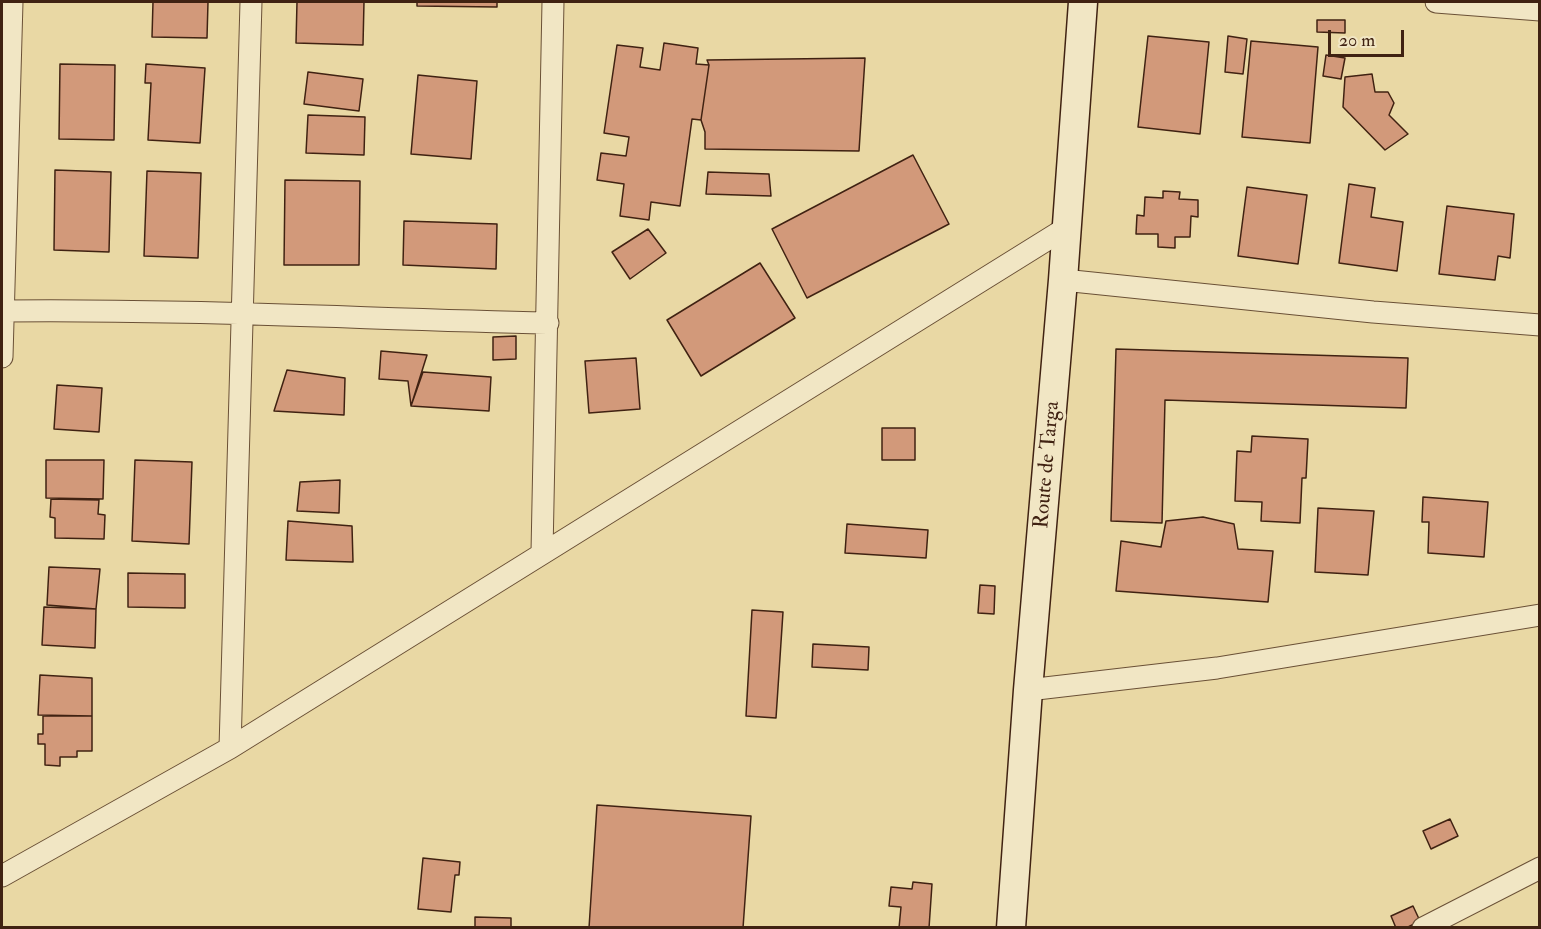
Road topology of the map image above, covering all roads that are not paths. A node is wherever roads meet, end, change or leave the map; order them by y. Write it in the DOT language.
graph roads {
  1 [pos="12,2"];
  2 [pos="251,2"];
  3 [pos="553,2"];
  4 [pos="1083,2"];
  5 [pos="1436,2"];
  6 [pos="1539,10"];
  7 [pos="1066,228"];
  8 [pos="1063,280"];
  9 [pos="3,311"];
  10 [pos="242,315"];
  11 [pos="548,323"];
  12 [pos="1539,325"];
  13 [pos="2,357"];
  14 [pos="543,552"];
  15 [pos="1539,615"];
  16 [pos="1028,690"];
  17 [pos="230,748"];
  18 [pos="1539,868"];
  19 [pos="2,876"];
  20 [pos="1011,927"];
  21 [pos="1423,927"];
  1 -- 9 [label="street"];
  2 -- 10 [label="street"];
  3 -- 11 [label="street"];
  4 -- 7 [label="main road, Route de Targa"];
  5 -- 6 [label="street"];
  7 -- 8 [label="main road, Route de Targa"];
  7 -- 14 [label="street"];
  8 -- 12 [label="street"];
  8 -- 16 [label="main road, Route de Targa"];
  9 -- 10 [label="street"];
  9 -- 13 [label="street"];
  10 -- 11 [label="street"];
  10 -- 17 [label="street"];
  11 -- 14 [label="street"];
  14 -- 17 [label="street"];
  15 -- 16 [label="street"];
  16 -- 20 [label="main road, Route de Targa"];
  17 -- 19 [label="street"];
  18 -- 21 [label="street"];
}
